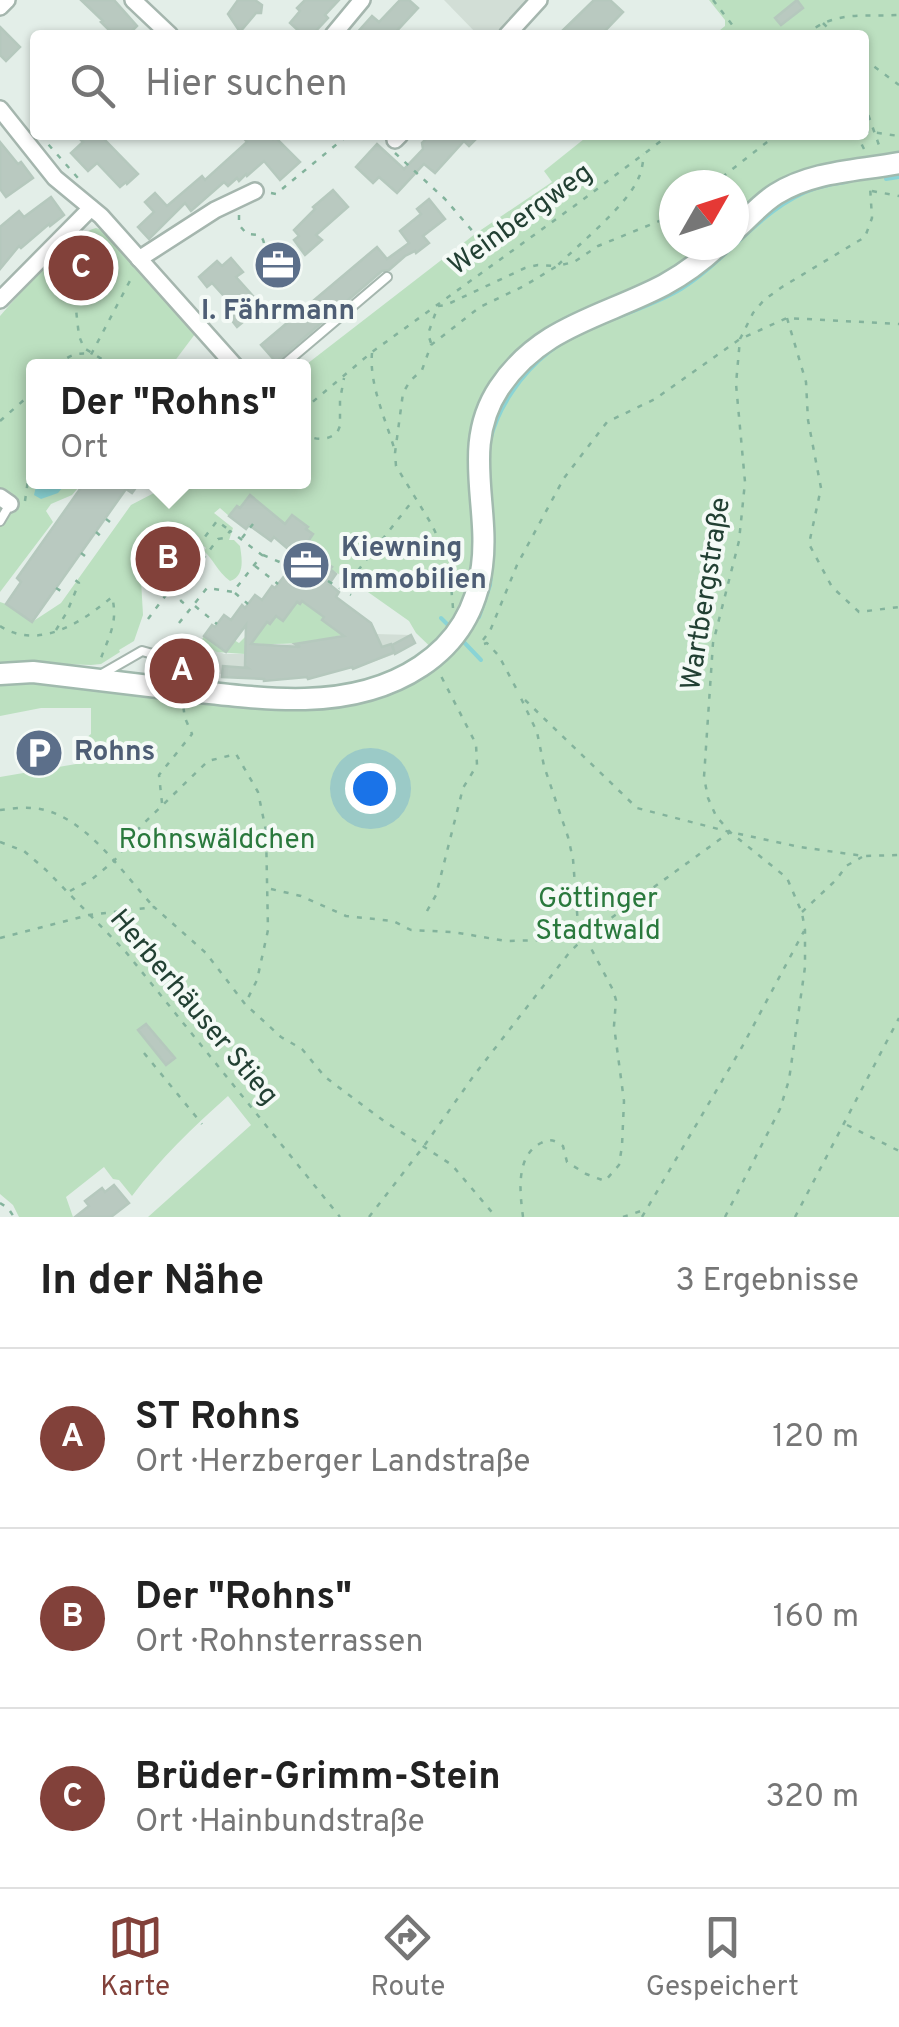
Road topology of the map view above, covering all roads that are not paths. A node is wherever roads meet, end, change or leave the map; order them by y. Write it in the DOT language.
graph roads {
  1 [pos="7,0"];
  2 [pos="132,0"];
  3 [pos="362,0"];
  4 [pos="539,0"];
  5 [pos="0,7"];
  6 [pos="165,30"];
  7 [pos="337,30"];
  8 [pos="512,30"];
  9 [pos="0,110"];
  10 [pos="899,163"];
  11 [pos="247,195"];
  12 [pos="83,208"];
  13 [pos="749,217"];
  14 [pos="140,260"];
  15 [pos="700,260"];
  16 [pos="388,276"];
  17 [pos="0,300"];
  18 [pos="229,359"];
  19 [pos="290,359"];
  20 [pos="11,503"];
  21 [pos="0,521"];
  22 [pos="160,656"];
  23 [pos="0,674"];
  24 [pos="94,679"];
  25 [pos="152,687"];
  1 -- 5 [label="street"];
  2 -- 6 [label="street"];
  3 -- 7 [label="street"];
  4 -- 8 [label="street"];
  9 -- 12 [label="street"];
  10 -- 13 [label="street"];
  11 -- 14 [label="street"];
  12 -- 14 [label="street"];
  12 -- 17 [label="street"];
  14 -- 18 [label="street"];
  15 -- 25 [label="street"];
  16 -- 19 [label="lane"];
  20 -- 21 [label="lane"];
  22 -- 24 [label="lane"];
  22 -- 25 [label="street"];
  23 -- 24 [label="street"];
  24 -- 25 [label="street"];
}
